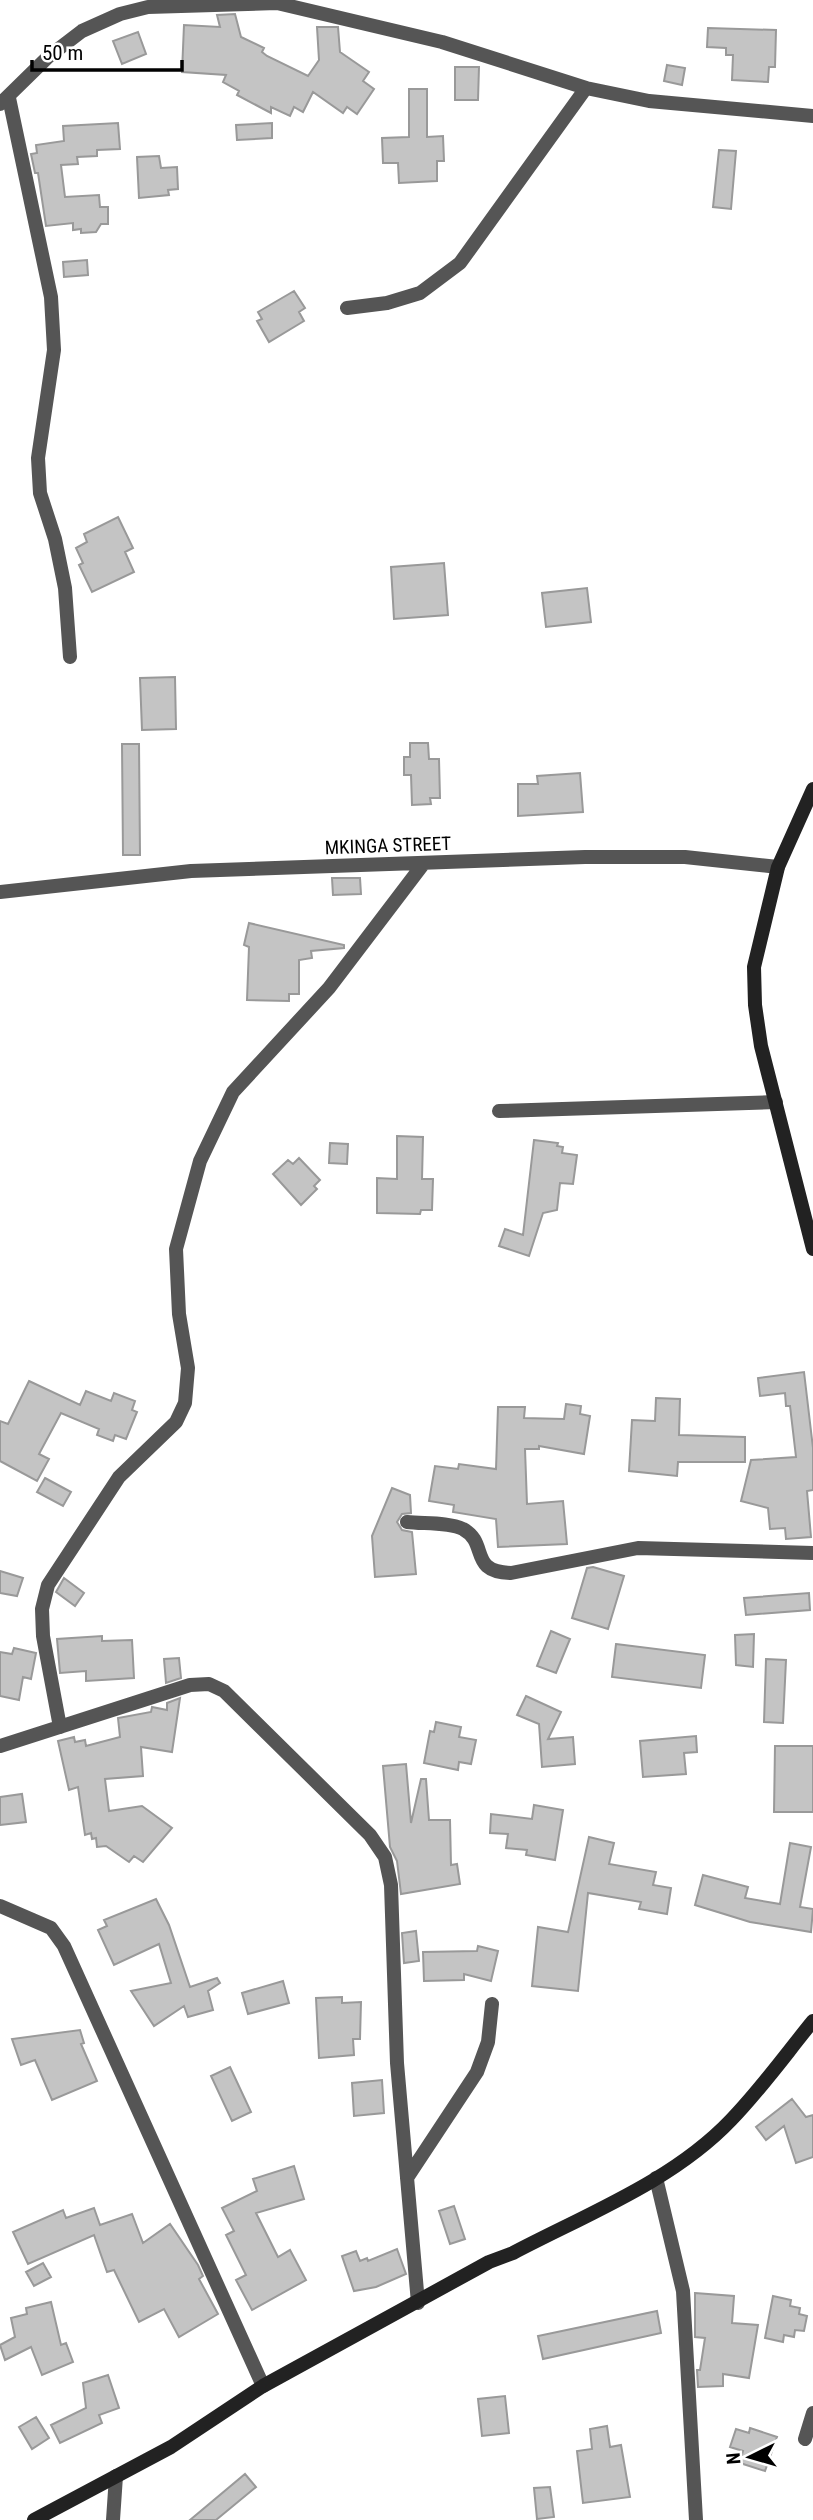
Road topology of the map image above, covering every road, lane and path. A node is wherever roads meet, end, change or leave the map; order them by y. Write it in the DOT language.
graph roads {
  1 [pos="277,1"];
  2 [pos="586,88"];
  3 [pos="4,101"];
  4 [pos="813,116"];
  5 [pos="347,309"];
  6 [pos="70,657"];
  7 [pos="813,789"];
  8 [pos="424,863"];
  9 [pos="778,867"];
  10 [pos="0,892"];
  11 [pos="776,1102"];
  12 [pos="499,1111"];
  13 [pos="813,1248"];
  14 [pos="407,1522"];
  15 [pos="813,1553"];
  16 [pos="60,1727"];
  17 [pos="0,1746"];
  18 [pos="0,1906"];
  19 [pos="492,2004"];
  20 [pos="813,2021"];
  21 [pos="407,2178"];
  22 [pos="656,2178"];
  23 [pos="418,2303"];
  24 [pos="263,2386"];
  25 [pos="813,2413"];
  26 [pos="804,2439"];
  27 [pos="116,2476"];
  28 [pos="34,2520"];
  29 [pos="113,2520"];
  30 [pos="696,2520"];
  1 -- 2 [label="street"];
  1 -- 3 [label="street"];
  2 -- 4 [label="street"];
  2 -- 5 [label="street"];
  3 -- 6 [label="street"];
  7 -- 9 [label="street"];
  8 -- 9 [label="street, MKINGA STREET"];
  8 -- 10 [label="street, MKINGA STREET"];
  8 -- 16 [label="street"];
  9 -- 11 [label="street"];
  11 -- 12 [label="street"];
  11 -- 13 [label="street"];
  14 -- 15 [label="street"];
  16 -- 17 [label="street"];
  16 -- 21 [label="street"];
  18 -- 24 [label="street"];
  19 -- 21 [label="street"];
  20 -- 22 [label="street"];
  21 -- 23 [label="street"];
  22 -- 23 [label="street"];
  22 -- 30 [label="street"];
  23 -- 24 [label="street"];
  24 -- 27 [label="street"];
  25 -- 26 [label="street"];
  27 -- 28 [label="street"];
  27 -- 29 [label="street"];
}
